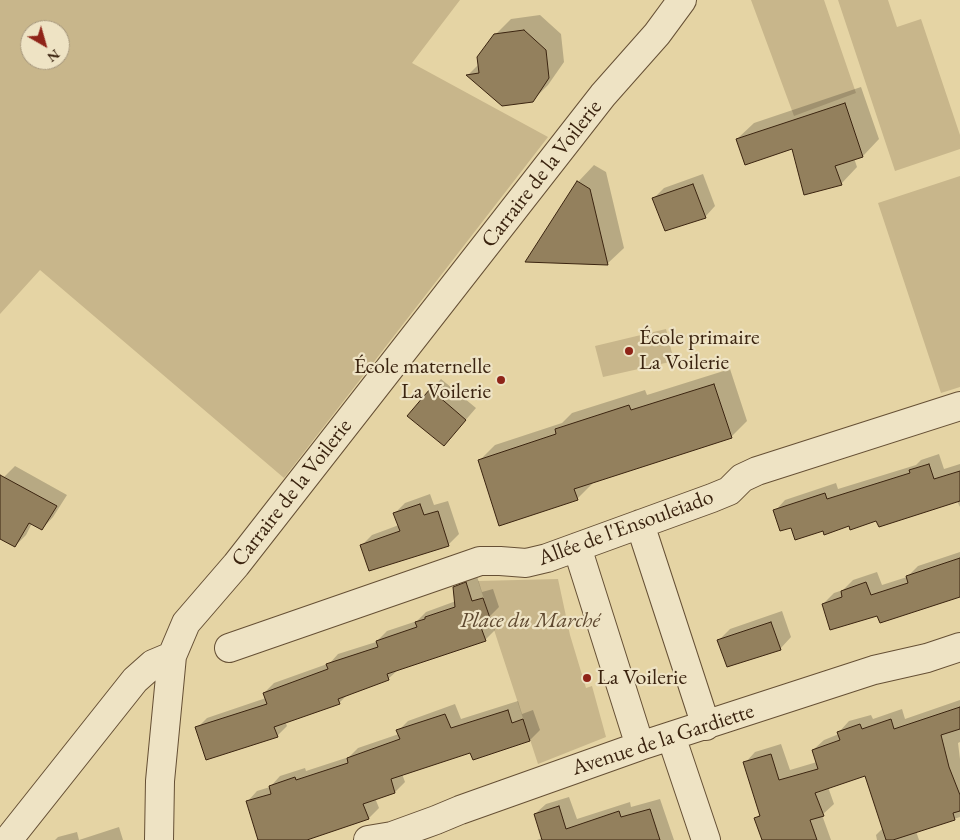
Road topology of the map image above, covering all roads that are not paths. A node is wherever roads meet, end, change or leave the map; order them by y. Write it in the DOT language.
graph roads {
  1 [pos="682,0"];
  2 [pos="960,406"];
  3 [pos="640,524"];
  4 [pos="576,547"];
  5 [pos="960,647"];
  6 [pos="229,648"];
  7 [pos="172,656"];
  8 [pos="706,726"];
  9 [pos="671,736"];
  10 [pos="640,746"];
  11 [pos="8,840"];
  12 [pos="159,840"];
  13 [pos="368,840"];
  14 [pos="706,840"];
  1 -- 7 [label="street, Carraire de la Voilerie"];
  2 -- 3 [label="street, Allée de l'Ensouleiado"];
  3 -- 4 [label="street, Allée de l'Ensouleiado"];
  3 -- 8 [label="street"];
  4 -- 6 [label="street, Allée de l'Ensouleiado"];
  4 -- 10 [label="street"];
  5 -- 8 [label="street, Avenue de la Gardiette"];
  7 -- 11 [label="street"];
  7 -- 12 [label="street, Carraire de la Voilerie"];
  8 -- 9 [label="street, Avenue de la Gardiette"];
  9 -- 10 [label="street, Avenue de la Gardiette"];
  9 -- 14 [label="street"];
  10 -- 13 [label="street, Avenue de la Gardiette"];
}
